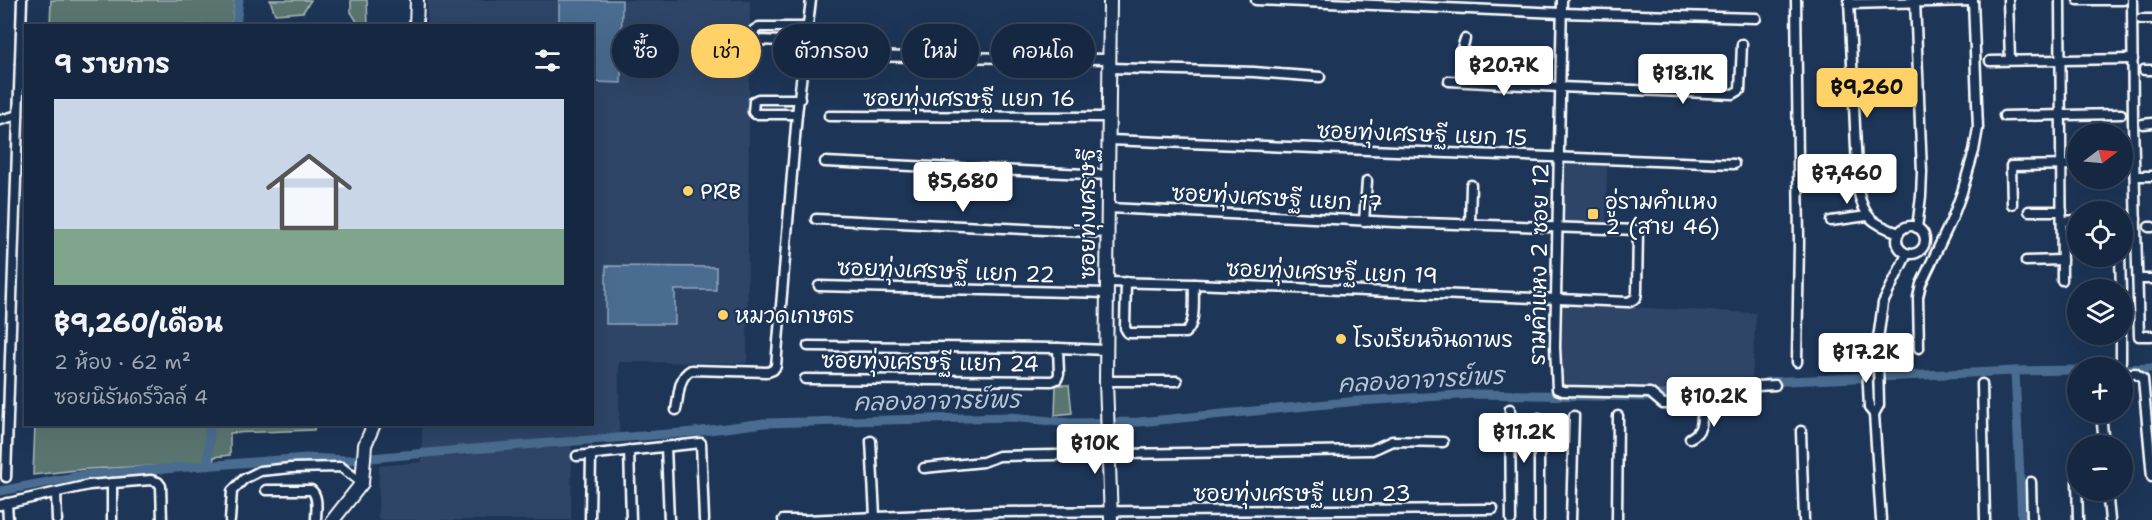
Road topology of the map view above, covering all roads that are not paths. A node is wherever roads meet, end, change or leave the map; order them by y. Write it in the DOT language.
graph roads {
  1 [pos="22,0"];
  2 [pos="417,0"];
  3 [pos="811,0"];
  4 [pos="1110,0"];
  5 [pos="1256,0"];
  6 [pos="1562,0"];
  7 [pos="1796,0"];
  8 [pos="2008,0"];
  9 [pos="2060,0"];
  10 [pos="2078,0"];
  11 [pos="2123,0"];
  12 [pos="2132,0"];
  13 [pos="1915,1"];
  14 [pos="1973,1"];
  15 [pos="1849,2"];
  16 [pos="1561,13"];
  17 [pos="1756,18"];
  18 [pos="2152,18"];
  19 [pos="2141,19"];
  20 [pos="416,24"];
  21 [pos="808,24"];
  22 [pos="773,27"];
  23 [pos="1464,39"];
  24 [pos="773,41"];
  25 [pos="1742,44"];
  26 [pos="890,57"];
  27 [pos="2133,59"];
  28 [pos="2010,60"];
  29 [pos="2060,60"];
  30 [pos="1990,61"];
  31 [pos="1109,63"];
  32 [pos="802,78"];
  33 [pos="1320,78"];
  34 [pos="1449,81"];
  35 [pos="1462,81"];
  36 [pos="1560,87"];
  37 [pos="800,99"];
  38 [pos="797,114"];
  39 [pos="2061,114"];
  40 [pos="2121,114"];
  41 [pos="18,115"];
  42 [pos="829,116"];
  43 [pos="2004,116"];
  44 [pos="1108,117"];
  45 [pos="0,120"];
  46 [pos="1108,140"];
  47 [pos="1559,156"];
  48 [pos="825,162"];
  49 [pos="1734,164"];
  50 [pos="2061,165"];
  51 [pos="2067,165"];
  52 [pos="1109,176"];
  53 [pos="2135,176"];
  54 [pos="2152,176"];
  55 [pos="1367,181"];
  56 [pos="1471,185"];
  57 [pos="2012,204"];
  58 [pos="1109,208"];
  59 [pos="2029,211"];
  60 [pos="1867,216"];
  61 [pos="2062,216"];
  62 [pos="2067,217"];
  63 [pos="816,219"];
  64 [pos="2136,219"];
  65 [pos="1364,221"];
  66 [pos="1831,221"];
  67 [pos="1470,224"];
  68 [pos="1557,227"];
  69 [pos="1917,228"];
  70 [pos="1108,233"];
  71 [pos="1899,233"];
  72 [pos="1924,245"];
  73 [pos="1934,252"];
  74 [pos="1907,254"];
  75 [pos="2062,260"];
  76 [pos="2026,261"];
  77 [pos="2138,279"];
  78 [pos="2152,279"];
  79 [pos="2062,280"];
  80 [pos="1126,282"];
  81 [pos="1194,284"];
  82 [pos="819,286"];
  83 [pos="1107,288"];
  84 [pos="1556,299"];
  85 [pos="2152,336"];
  86 [pos="808,346"];
  87 [pos="1058,348"];
  88 [pos="1919,348"];
  89 [pos="1106,350"];
  90 [pos="1797,362"];
  91 [pos="4,366"];
  92 [pos="2133,373"];
  93 [pos="806,379"];
  94 [pos="1106,381"];
  95 [pos="1177,381"];
  96 [pos="1982,384"];
  97 [pos="1775,385"];
  98 [pos="1701,397"];
  99 [pos="1510,409"];
  100 [pos="676,410"];
  101 [pos="1574,416"];
  102 [pos="1618,416"];
  103 [pos="1539,418"];
  104 [pos="373,426"];
  105 [pos="1801,431"];
  106 [pos="1690,438"];
  107 [pos="871,441"];
  108 [pos="1443,442"];
  109 [pos="666,447"];
  110 [pos="629,450"];
  111 [pos="591,454"];
  112 [pos="577,456"];
  113 [pos="1109,456"];
  114 [pos="924,468"];
  115 [pos="6,477"];
  116 [pos="2152,477"];
  117 [pos="2031,482"];
  118 [pos="112,483"];
  119 [pos="362,483"];
  120 [pos="266,490"];
  121 [pos="56,493"];
  122 [pos="2078,501"];
  123 [pos="2109,501"];
  124 [pos="3,504"];
  125 [pos="1493,510"];
  126 [pos="998,516"];
  127 [pos="1110,516"];
  128 [pos="940,517"];
  129 [pos="880,518"];
  130 [pos="8,520"];
  131 [pos="57,520"];
  132 [pos="112,520"];
  133 [pos="162,520"];
  134 [pos="230,520"];
  135 [pos="316,520"];
  136 [pos="333,520"];
  137 [pos="590,520"];
  138 [pos="631,520"];
  139 [pos="669,520"];
  140 [pos="704,520"];
  141 [pos="783,520"];
  142 [pos="804,520"];
  143 [pos="1511,520"];
  144 [pos="1539,520"];
  145 [pos="1571,520"];
  146 [pos="1617,520"];
  147 [pos="1804,520"];
  148 [pos="1881,520"];
  149 [pos="1985,520"];
  150 [pos="2032,520"];
  151 [pos="2078,520"];
  152 [pos="2110,520"];
  1 -- 41 [label="street"];
  2 -- 20 [label="main road"];
  3 -- 21 [label="street"];
  4 -- 31 [label="main road, ซอยทุ่งเศรษฐี"];
  5 -- 16 [label="street"];
  6 -- 16 [label="street, รามคำแหง 2 ซอย 12"];
  7 -- 90 [label="street"];
  8 -- 28 [label="street"];
  9 -- 29 [label="street"];
  10 -- 11 [label="street"];
  12 -- 27 [label="street"];
  13 -- 14 [label="street"];
  13 -- 15 [label="street"];
  13 -- 69 [label="street"];
  14 -- 73 [label="street"];
  15 -- 60 [label="street"];
  16 -- 17 [label="street"];
  16 -- 36 [label="street, รามคำแหง 2 ซอย 12"];
  18 -- 19 [label="street"];
  22 -- 24 [label="street"];
  23 -- 35 [label="street"];
  25 -- 36 [label="street"];
  26 -- 31 [label="street"];
  27 -- 29 [label="street"];
  27 -- 53 [label="street"];
  28 -- 29 [label="street"];
  28 -- 30 [label="street"];
  29 -- 39 [label="street"];
  31 -- 33 [label="street"];
  31 -- 44 [label="main road, ซอยทุ่งเศรษฐี"];
  32 -- 37 [label="street"];
  34 -- 35 [label="street"];
  35 -- 36 [label="street"];
  36 -- 47 [label="street, รามคำแหง 2 ซอย 12"];
  37 -- 38 [label="street"];
  37 -- 38 [label="street"];
  38 -- 100 [label="street"];
  39 -- 40 [label="street"];
  39 -- 43 [label="street"];
  39 -- 50 [label="street"];
  41 -- 45 [label="street"];
  41 -- 91 [label="street"];
  42 -- 44 [label="street, ซอยทุ่งเศรษฐี แยก 16"];
  44 -- 46 [label="main road, ซอยทุ่งเศรษฐี"];
  46 -- 47 [label="street, ซอยทุ่งเศรษฐี แยก 15"];
  46 -- 52 [label="main road, ซอยทุ่งเศรษฐี"];
  47 -- 49 [label="street, ซอยทุ่งเศรษฐี แยก 15"];
  47 -- 68 [label="street, รามคำแหง 2 ซอย 12"];
  48 -- 52 [label="street"];
  50 -- 51 [label="street"];
  50 -- 57 [label="street"];
  50 -- 61 [label="street"];
  52 -- 58 [label="main road, ซอยทุ่งเศรษฐี"];
  53 -- 54 [label="street"];
  53 -- 64 [label="street"];
  55 -- 65 [label="street"];
  56 -- 67 [label="street"];
  58 -- 65 [label="street, ซอยทุ่งเศรษฐี แยก 17"];
  58 -- 70 [label="main road, ซอยทุ่งเศรษฐี"];
  59 -- 61 [label="street"];
  60 -- 66 [label="street"];
  60 -- 71 [label="street"];
  61 -- 62 [label="street"];
  61 -- 75 [label="street"];
  63 -- 70 [label="street"];
  64 -- 77 [label="street"];
  65 -- 67 [label="street, ซอยทุ่งเศรษฐี แยก 17"];
  67 -- 68 [label="street, ซอยทุ่งเศรษฐี แยก 17"];
  68 -- 84 [label="street, รามคำแหง 2 ซอย 12"];
  68 -- 84 [label="street, ซอยทุ่งเศรษฐี แยก 19"];
  69 -- 71 [label="street"];
  69 -- 72 [label="street"];
  70 -- 83 [label="main road, ซอยทุ่งเศรษฐี"];
  71 -- 74 [label="street"];
  72 -- 73 [label="street"];
  72 -- 74 [label="street"];
  73 -- 88 [label="street"];
  74 -- 148 [label="street"];
  75 -- 76 [label="street"];
  75 -- 79 [label="street"];
  77 -- 78 [label="street"];
  77 -- 85 [label="street"];
  80 -- 81 [label="street, ซอยทุ่งเศรษฐี แยก 19"];
  80 -- 81 [label="street"];
  80 -- 83 [label="street, ซอยทุ่งเศรษฐี แยก 19"];
  81 -- 84 [label="street, ซอยทุ่งเศรษฐี แยก 19"];
  82 -- 83 [label="street, ซอยทุ่งเศรษฐี แยก 22"];
  83 -- 89 [label="main road, ซอยทุ่งเศรษฐี"];
  84 -- 98 [label="street, รามคำแหง 2 ซอย 12"];
  86 -- 87 [label="street, ซอยทุ่งเศรษฐี แยก 24"];
  87 -- 89 [label="street, ซอยทุ่งเศรษฐี แยก 24"];
  87 -- 93 [label="street, ซอยทุ่งเศรษฐี แยก 24"];
  89 -- 94 [label="main road, ซอยทุ่งเศรษฐี"];
  91 -- 115 [label="street"];
  92 -- 116 [label="street"];
  94 -- 95 [label="street"];
  94 -- 113 [label="main road, ซอยทุ่งเศรษฐี"];
  96 -- 149 [label="street"];
  97 -- 98 [label="street"];
  98 -- 106 [label="street"];
  99 -- 143 [label="street"];
  101 -- 145 [label="street"];
  102 -- 146 [label="street"];
  103 -- 144 [label="street"];
  104 -- 119 [label="main road"];
  105 -- 147 [label="street"];
  107 -- 129 [label="street"];
  108 -- 113 [label="street"];
  109 -- 110 [label="street"];
  109 -- 139 [label="street"];
  109 -- 140 [label="street"];
  110 -- 111 [label="street"];
  110 -- 138 [label="street"];
  111 -- 112 [label="street"];
  111 -- 137 [label="street"];
  113 -- 114 [label="street"];
  113 -- 127 [label="main road, ซอยทุ่งเศรษฐี"];
  117 -- 150 [label="street"];
  118 -- 121 [label="street"];
  118 -- 132 [label="street"];
  118 -- 133 [label="street"];
  119 -- 134 [label="street"];
  119 -- 136 [label="main road"];
  120 -- 135 [label="street"];
  121 -- 124 [label="street"];
  121 -- 131 [label="street"];
  122 -- 151 [label="street"];
  123 -- 152 [label="street"];
  124 -- 130 [label="street"];
  125 -- 127 [label="street, ซอยทุ่งเศรษฐี แยก 23"];
  126 -- 127 [label="street, ซอยทุ่งเศรษฐี แยก 23"];
  126 -- 128 [label="street, ซอยทุ่งเศรษฐี แยก 23"];
  128 -- 129 [label="street, ซอยทุ่งเศรษฐี แยก 23"];
  129 -- 142 [label="street, ซอยทุ่งเศรษฐี แยก 23"];
  141 -- 142 [label="street, ซอยทุ่งเศรษฐี แยก 23"];
}
